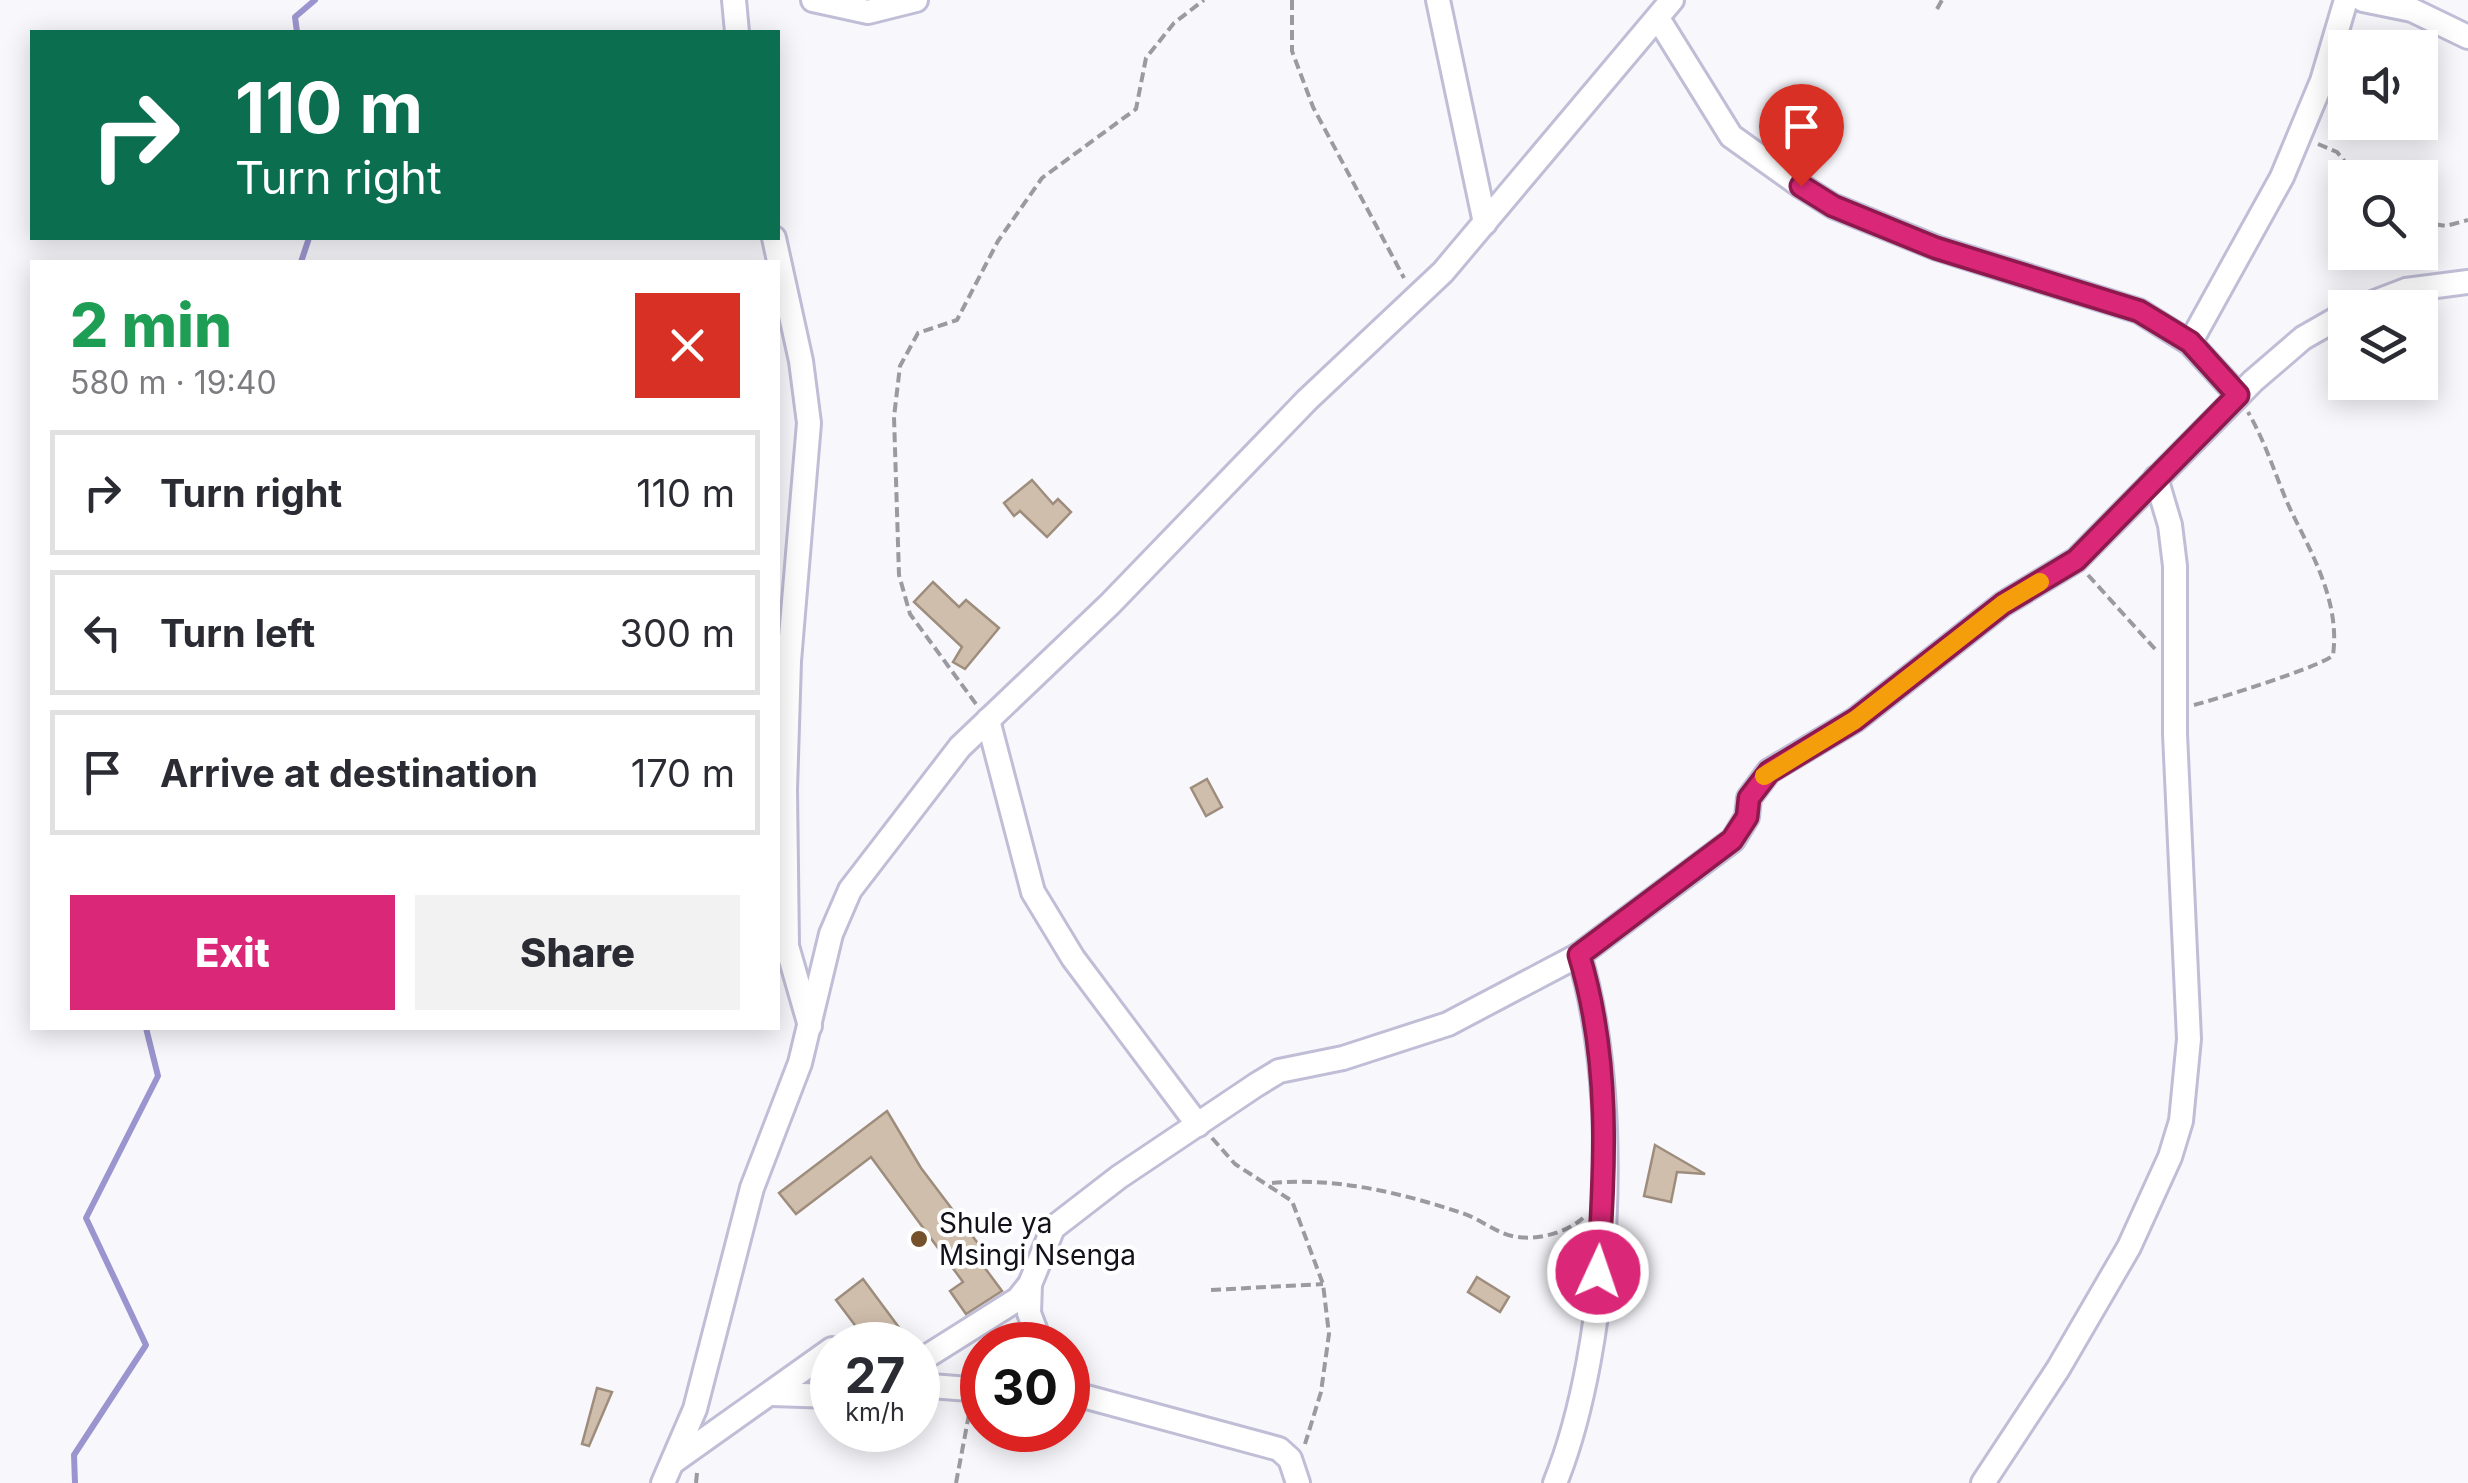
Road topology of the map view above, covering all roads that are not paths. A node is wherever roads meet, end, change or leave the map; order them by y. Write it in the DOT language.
graph roads {
  1 [pos="734,0"];
  2 [pos="813,0"];
  3 [pos="916,0"];
  4 [pos="1438,0"];
  5 [pos="1672,0"];
  6 [pos="2346,0"];
  7 [pos="2364,0"];
  8 [pos="1659,20"];
  9 [pos="737,30"];
  10 [pos="2468,37"];
  11 [pos="1485,223"];
  12 [pos="780,266"];
  13 [pos="2468,282"];
  14 [pos="2406,290"];
  15 [pos="2328,324"];
  16 [pos="2190,342"];
  17 [pos="2238,395"];
  18 [pos="2156,478"];
  19 [pos="988,720"];
  20 [pos="1579,955"];
  21 [pos="810,1027"];
  22 [pos="1198,1126"];
  23 [pos="1030,1284"];
  24 [pos="1032,1322"];
  25 [pos="940,1349"];
  26 [pos="810,1366"];
  27 [pos="771,1394"];
  28 [pos="810,1395"];
  29 [pos="1090,1398"];
  30 [pos="668,1473"];
  31 [pos="1296,1475"];
  32 [pos="1555,1483"];
  33 [pos="1983,1483"];
  1 -- 9 [label="street"];
  2 -- 3 [label="street"];
  4 -- 11 [label="street"];
  5 -- 8 [label="street"];
  6 -- 16 [label="street"];
  7 -- 10 [label="street"];
  8 -- 11 [label="street"];
  8 -- 16 [label="street"];
  11 -- 19 [label="street"];
  12 -- 21 [label="street"];
  13 -- 14 [label="street"];
  15 -- 17 [label="street"];
  16 -- 17 [label="street"];
  17 -- 18 [label="street"];
  18 -- 20 [label="street"];
  18 -- 33 [label="street"];
  19 -- 21 [label="street"];
  19 -- 22 [label="street"];
  20 -- 22 [label="street"];
  20 -- 32 [label="street"];
  21 -- 30 [label="street"];
  22 -- 23 [label="street"];
  23 -- 24 [label="street"];
  23 -- 25 [label="street"];
  26 -- 27 [label="street"];
  27 -- 28 [label="street"];
  27 -- 30 [label="street"];
  29 -- 31 [label="street"];
}
